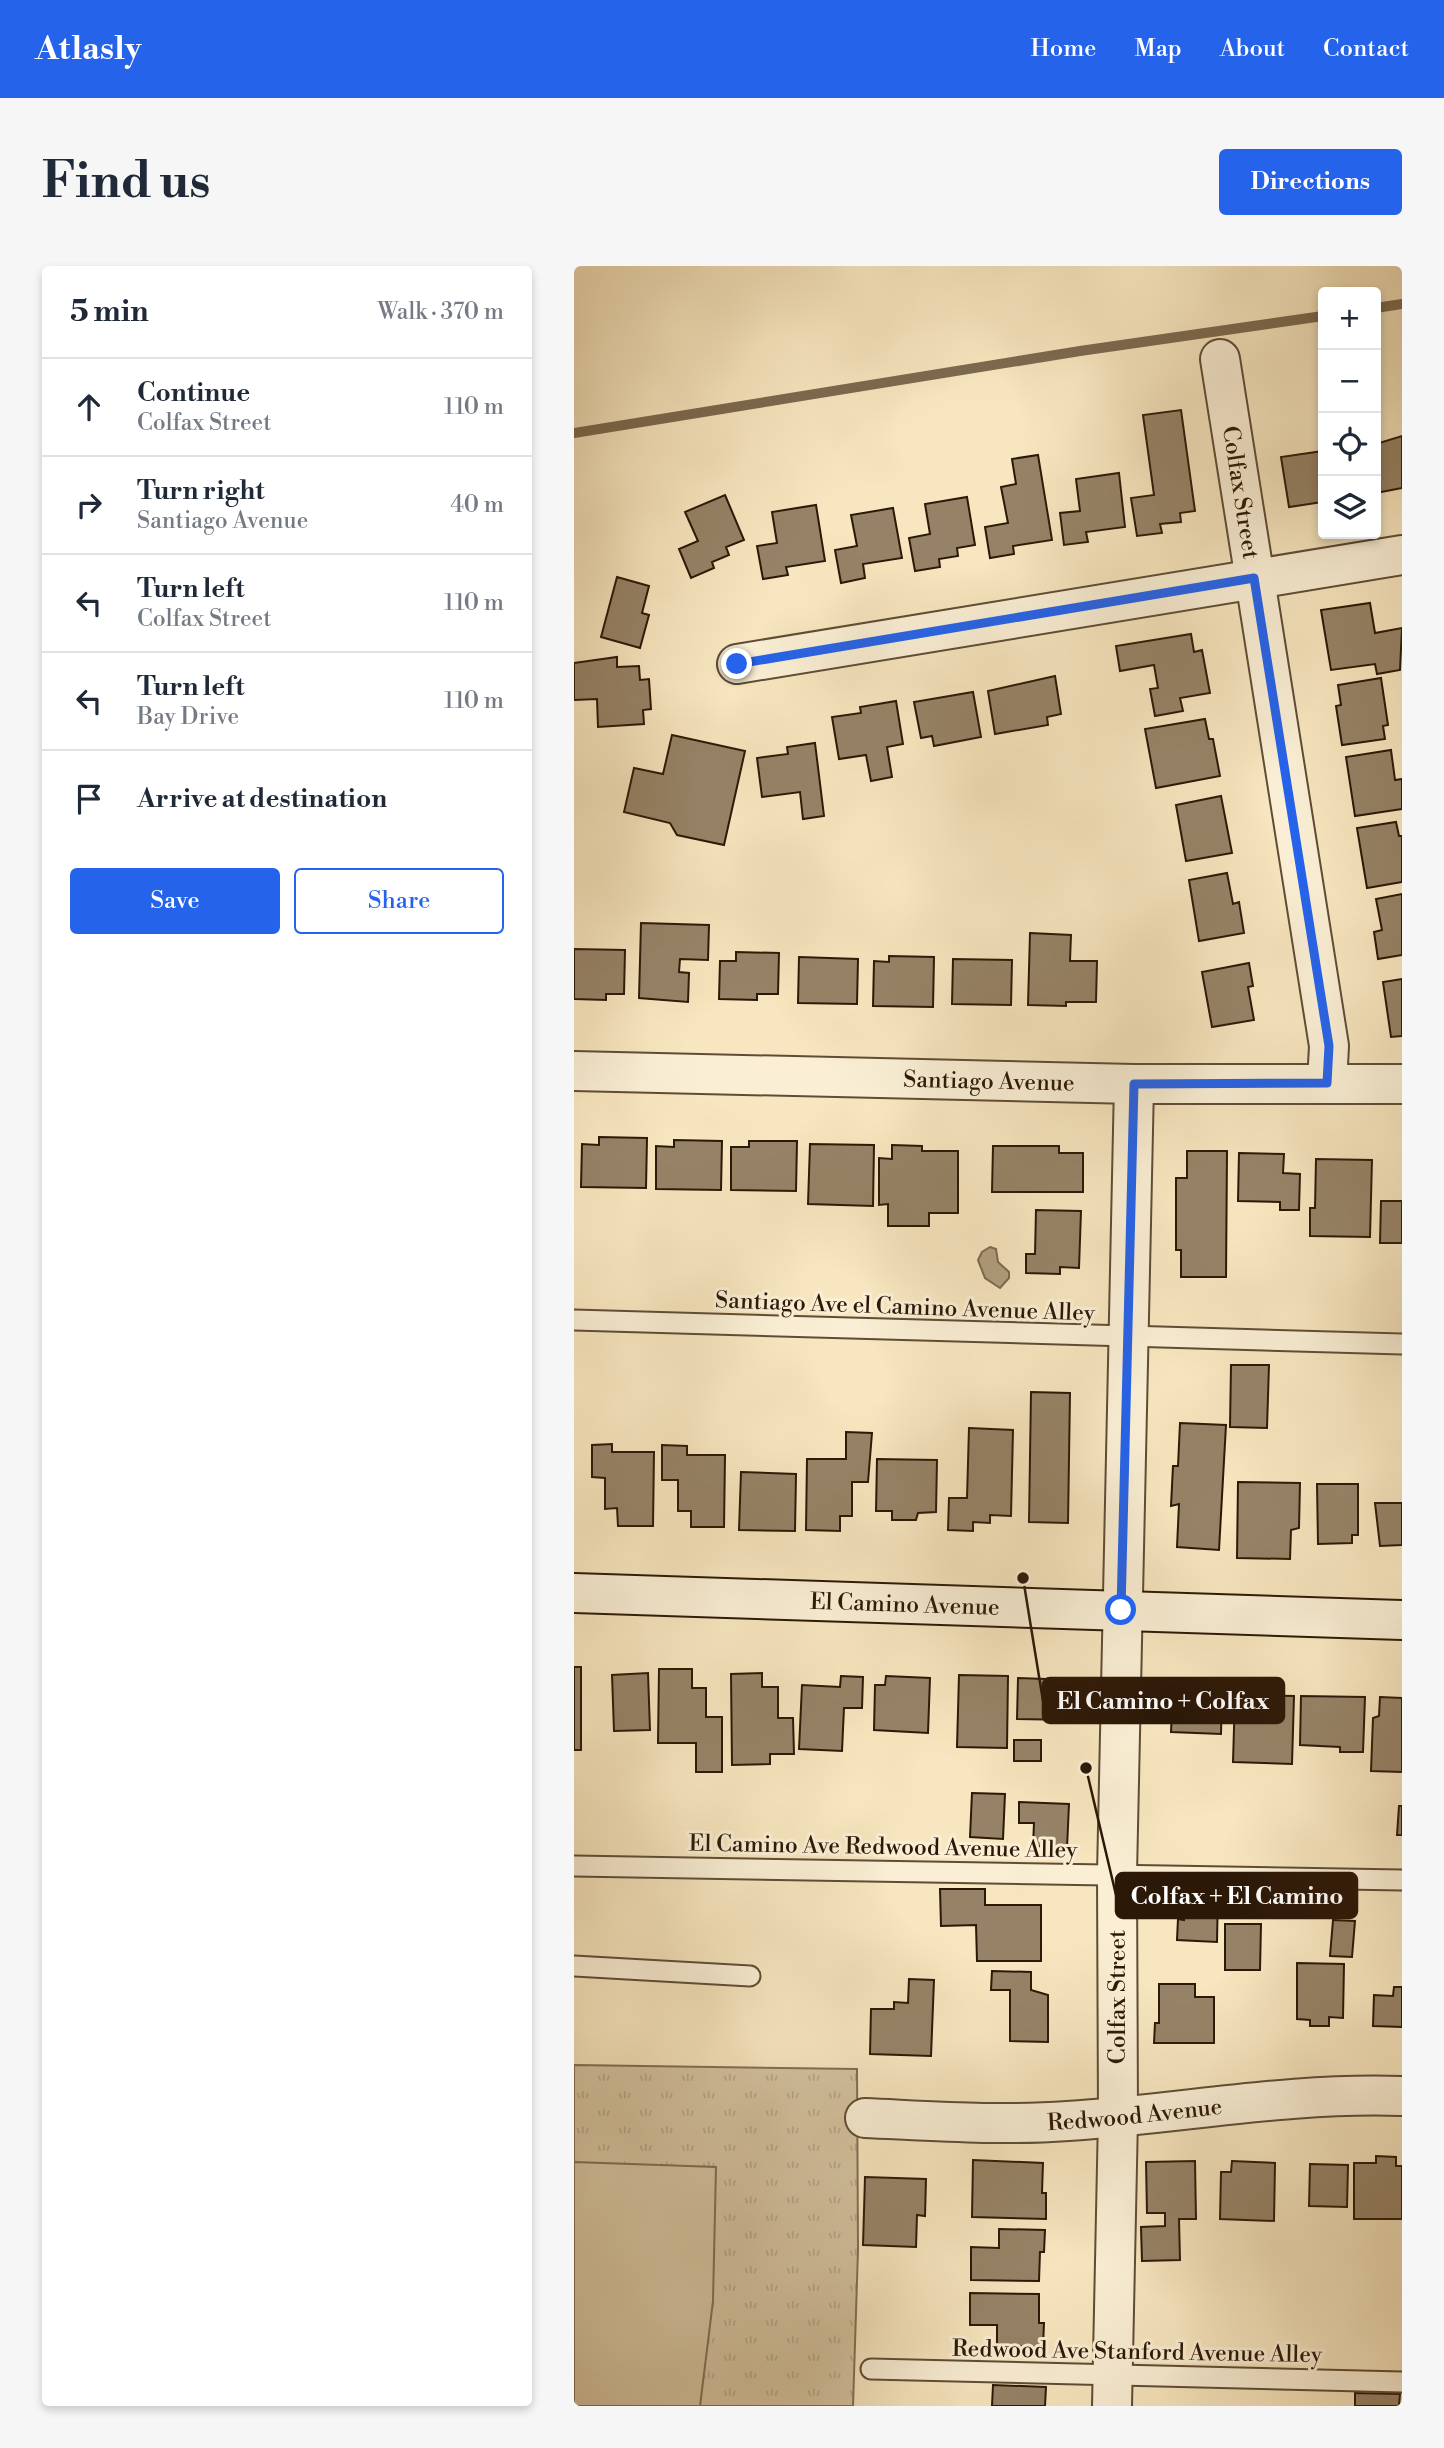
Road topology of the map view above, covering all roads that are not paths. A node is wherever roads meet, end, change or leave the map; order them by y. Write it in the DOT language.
graph roads {
  1 [pos="1220,359"];
  2 [pos="1402,555"];
  3 [pos="1254,578"];
  4 [pos="737,664"];
  5 [pos="574,1072"];
  6 [pos="1327,1083"];
  7 [pos="1134,1084"];
  8 [pos="1402,1084"];
  9 [pos="574,1320"];
  10 [pos="1128,1338"];
  11 [pos="1402,1344"];
  12 [pos="574,1593"];
  13 [pos="1121,1610"];
  14 [pos="1402,1620"];
  15 [pos="574,1866"];
  16 [pos="1116,1874"];
  17 [pos="1402,1880"];
  18 [pos="574,1966"];
  19 [pos="750,1976"];
  20 [pos="1402,2096"];
  21 [pos="1118,2117"];
  22 [pos="866,2118"];
  23 [pos="871,2369"];
  24 [pos="1402,2382"];
  25 [pos="1113,2391"];
  1 -- 3 [label="street, Colfax Street"];
  2 -- 3 [label="street"];
  3 -- 4 [label="street"];
  3 -- 6 [label="street, Colfax Street"];
  5 -- 7 [label="street, Santiago Avenue"];
  6 -- 7 [label="street, Santiago Avenue"];
  6 -- 8 [label="street, Santiago Avenue"];
  7 -- 10 [label="street, Colfax Street"];
  9 -- 10 [label="lane, Santiago Ave el Camino Avenue Alley"];
  10 -- 11 [label="lane, Santiago Ave el Camino Avenue Alley"];
  10 -- 13 [label="street, Colfax Street"];
  12 -- 13 [label="street, El Camino Avenue"];
  13 -- 14 [label="street, El Camino Avenue"];
  13 -- 16 [label="street, Colfax Street"];
  15 -- 16 [label="lane, El Camino Ave Redwood Avenue Alley"];
  16 -- 17 [label="lane, El Camino Ave Redwood Avenue Alley"];
  16 -- 21 [label="street, Colfax Street"];
  18 -- 19 [label="lane"];
  20 -- 21 [label="street, Redwood Avenue"];
  21 -- 22 [label="street, Redwood Avenue"];
  21 -- 25 [label="street, Colfax Street"];
  23 -- 25 [label="lane, Redwood Ave Stanford Avenue Alley"];
  24 -- 25 [label="lane, Redwood Ave Stanford Avenue Alley"];
}
